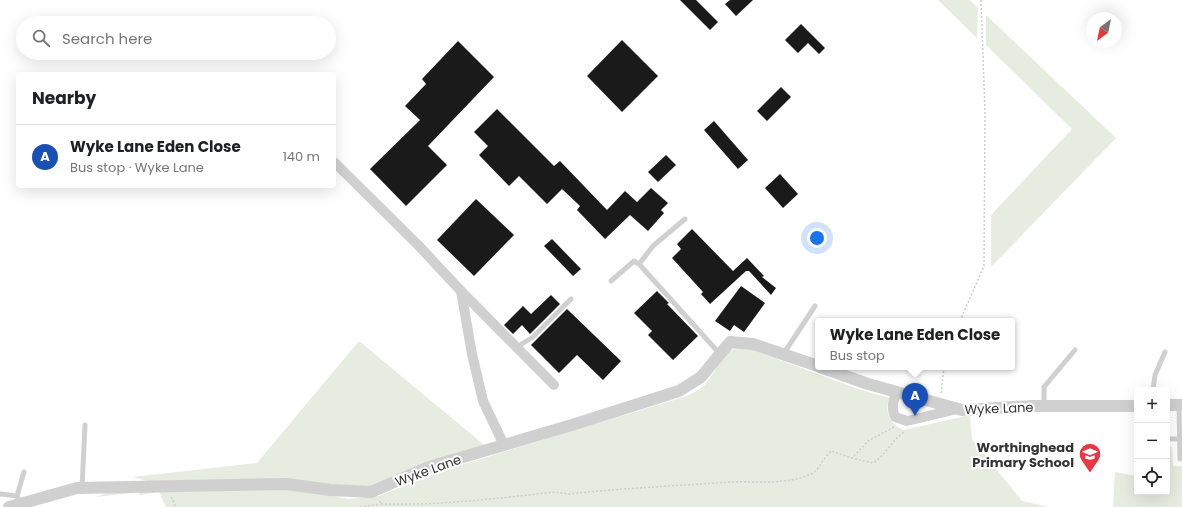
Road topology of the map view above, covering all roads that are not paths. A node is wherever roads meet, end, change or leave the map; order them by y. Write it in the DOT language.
graph roads {
  1 [pos="336,164"];
  2 [pos="685,218"];
  3 [pos="639,264"];
  4 [pos="611,281"];
  5 [pos="461,291"];
  6 [pos="571,299"];
  7 [pos="815,306"];
  8 [pos="517,348"];
  9 [pos="1075,350"];
  10 [pos="1165,352"];
  11 [pos="720,353"];
  12 [pos="783,354"];
  13 [pos="815,366"];
  14 [pos="828,370"];
  15 [pos="554,385"];
  16 [pos="1153,387"];
  17 [pos="897,392"];
  18 [pos="1176,405"];
  19 [pos="1044,406"];
  20 [pos="1134,406"];
  21 [pos="957,409"];
  22 [pos="85,425"];
  23 [pos="1170,439"];
  24 [pos="1179,439"];
  25 [pos="504,445"];
  26 [pos="1180,459"];
  27 [pos="24,472"];
  28 [pos="82,488"];
  29 [pos="0,494"];
  30 [pos="15,502"];
  1 -- 5 [label="street"];
  2 -- 3 [label="lane"];
  3 -- 4 [label="lane"];
  3 -- 11 [label="lane"];
  5 -- 8 [label="street"];
  5 -- 25 [label="street"];
  6 -- 8 [label="lane"];
  7 -- 12 [label="lane"];
  8 -- 15 [label="street"];
  9 -- 19 [label="lane"];
  10 -- 16 [label="lane"];
  11 -- 12 [label="street, Wyke Lane"];
  11 -- 25 [label="street, Wyke Lane"];
  12 -- 13 [label="street, Wyke Lane"];
  14 -- 17 [label="street, Wyke Lane"];
  17 -- 21 [label="street, Wyke Lane"];
  17 -- 21 [label="street"];
  18 -- 24 [label="lane"];
  19 -- 20 [label="street, Wyke Lane"];
  19 -- 21 [label="street, Wyke Lane"];
  22 -- 28 [label="lane"];
  23 -- 24 [label="lane"];
  24 -- 26 [label="lane"];
  25 -- 28 [label="street, Wyke Lane"];
  27 -- 30 [label="lane"];
  28 -- 30 [label="street, Wyke Lane"];
  29 -- 30 [label="lane"];
}
